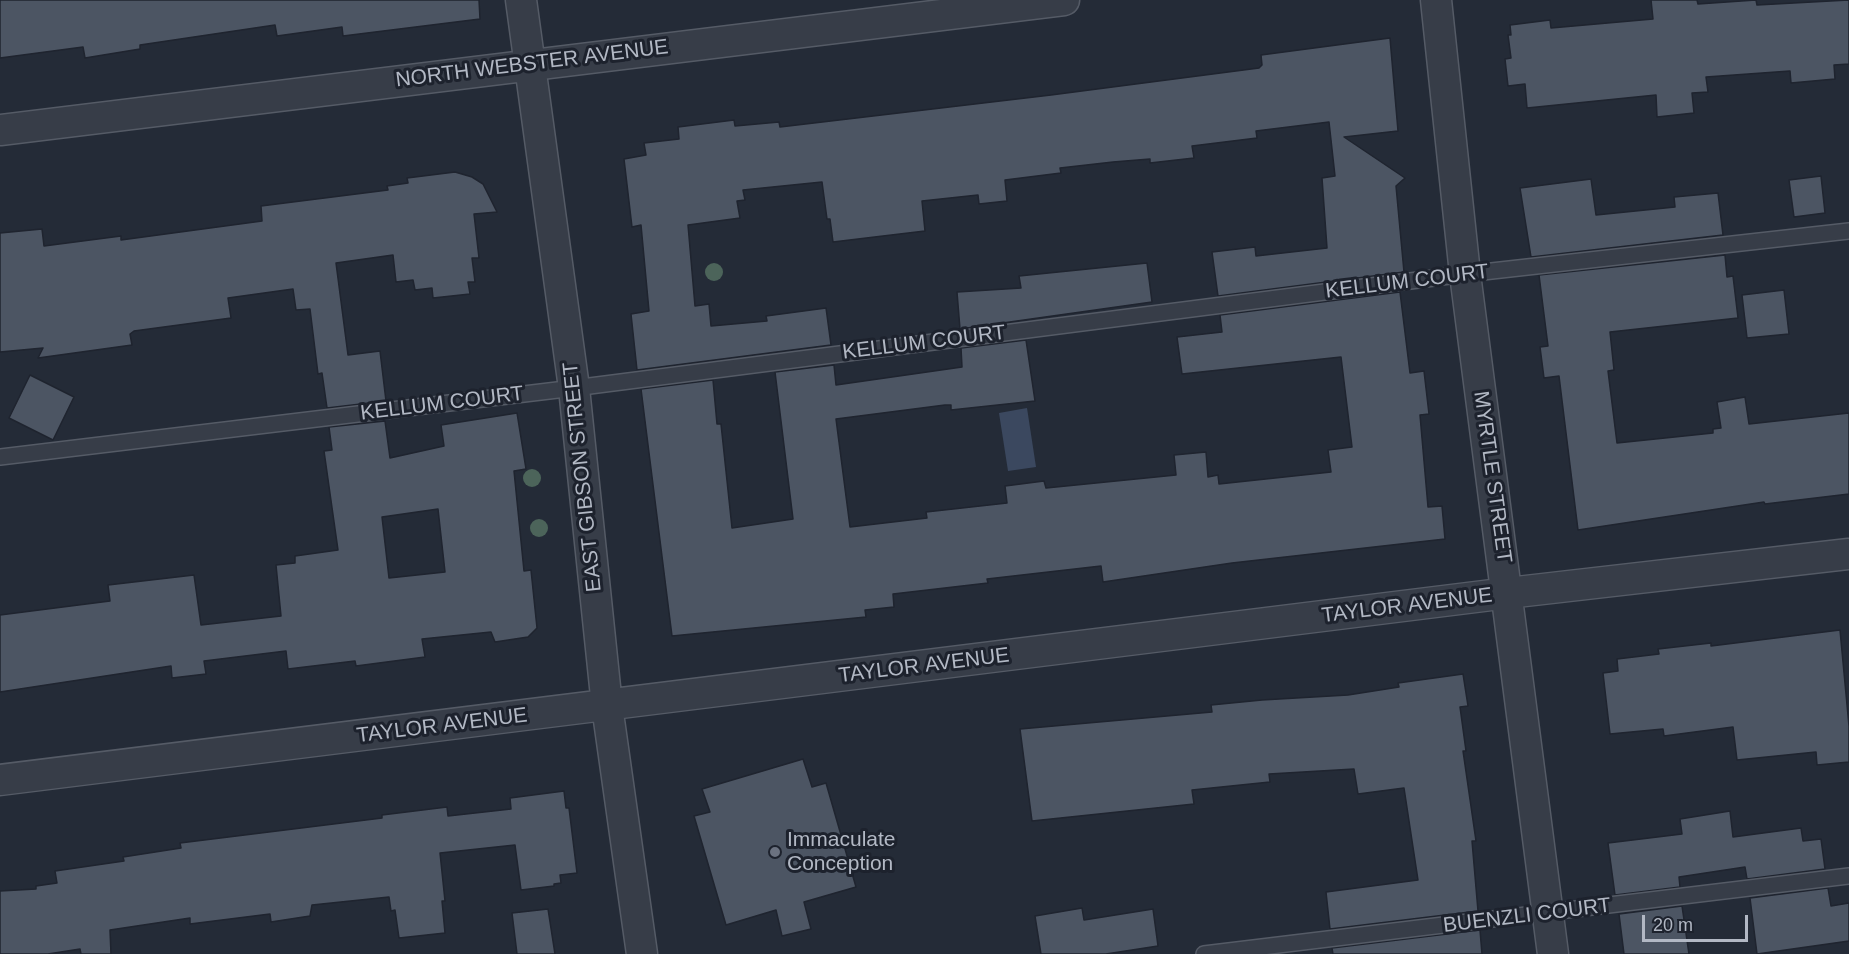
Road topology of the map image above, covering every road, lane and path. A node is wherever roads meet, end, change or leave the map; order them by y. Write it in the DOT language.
graph roads {
  1 [pos="521,0"];
  2 [pos="1064,0"];
  3 [pos="1436,0"];
  4 [pos="529,64"];
  5 [pos="0,130"];
  6 [pos="1849,231"];
  7 [pos="1465,274"];
  8 [pos="574,388"];
  9 [pos="0,457"];
  10 [pos="1849,554"];
  11 [pos="1508,593"];
  12 [pos="607,706"];
  13 [pos="0,780"];
  14 [pos="1849,876"];
  15 [pos="1548,913"];
  16 [pos="642,954"];
  17 [pos="1204,954"];
  18 [pos="1553,954"];
  1 -- 4 [label="street, EAST GIBSON STREET"];
  2 -- 4 [label="street, NORTH WEBSTER AVENUE"];
  3 -- 7 [label="street, MYRTLE STREET"];
  4 -- 5 [label="street, NORTH WEBSTER AVENUE"];
  4 -- 8 [label="street, EAST GIBSON STREET"];
  6 -- 7 [label="lane, KELLUM COURT"];
  7 -- 8 [label="lane, KELLUM COURT"];
  7 -- 11 [label="street, MYRTLE STREET"];
  8 -- 9 [label="lane, KELLUM COURT"];
  8 -- 12 [label="street, EAST GIBSON STREET"];
  10 -- 11 [label="street, TAYLOR AVENUE"];
  11 -- 12 [label="street, TAYLOR AVENUE"];
  11 -- 15 [label="street, MYRTLE STREET"];
  12 -- 13 [label="street, TAYLOR AVENUE"];
  12 -- 16 [label="street, EAST GIBSON STREET"];
  14 -- 15 [label="lane, BUENZLI COURT"];
  15 -- 17 [label="lane, BUENZLI COURT"];
  15 -- 18 [label="street, MYRTLE STREET"];
}
